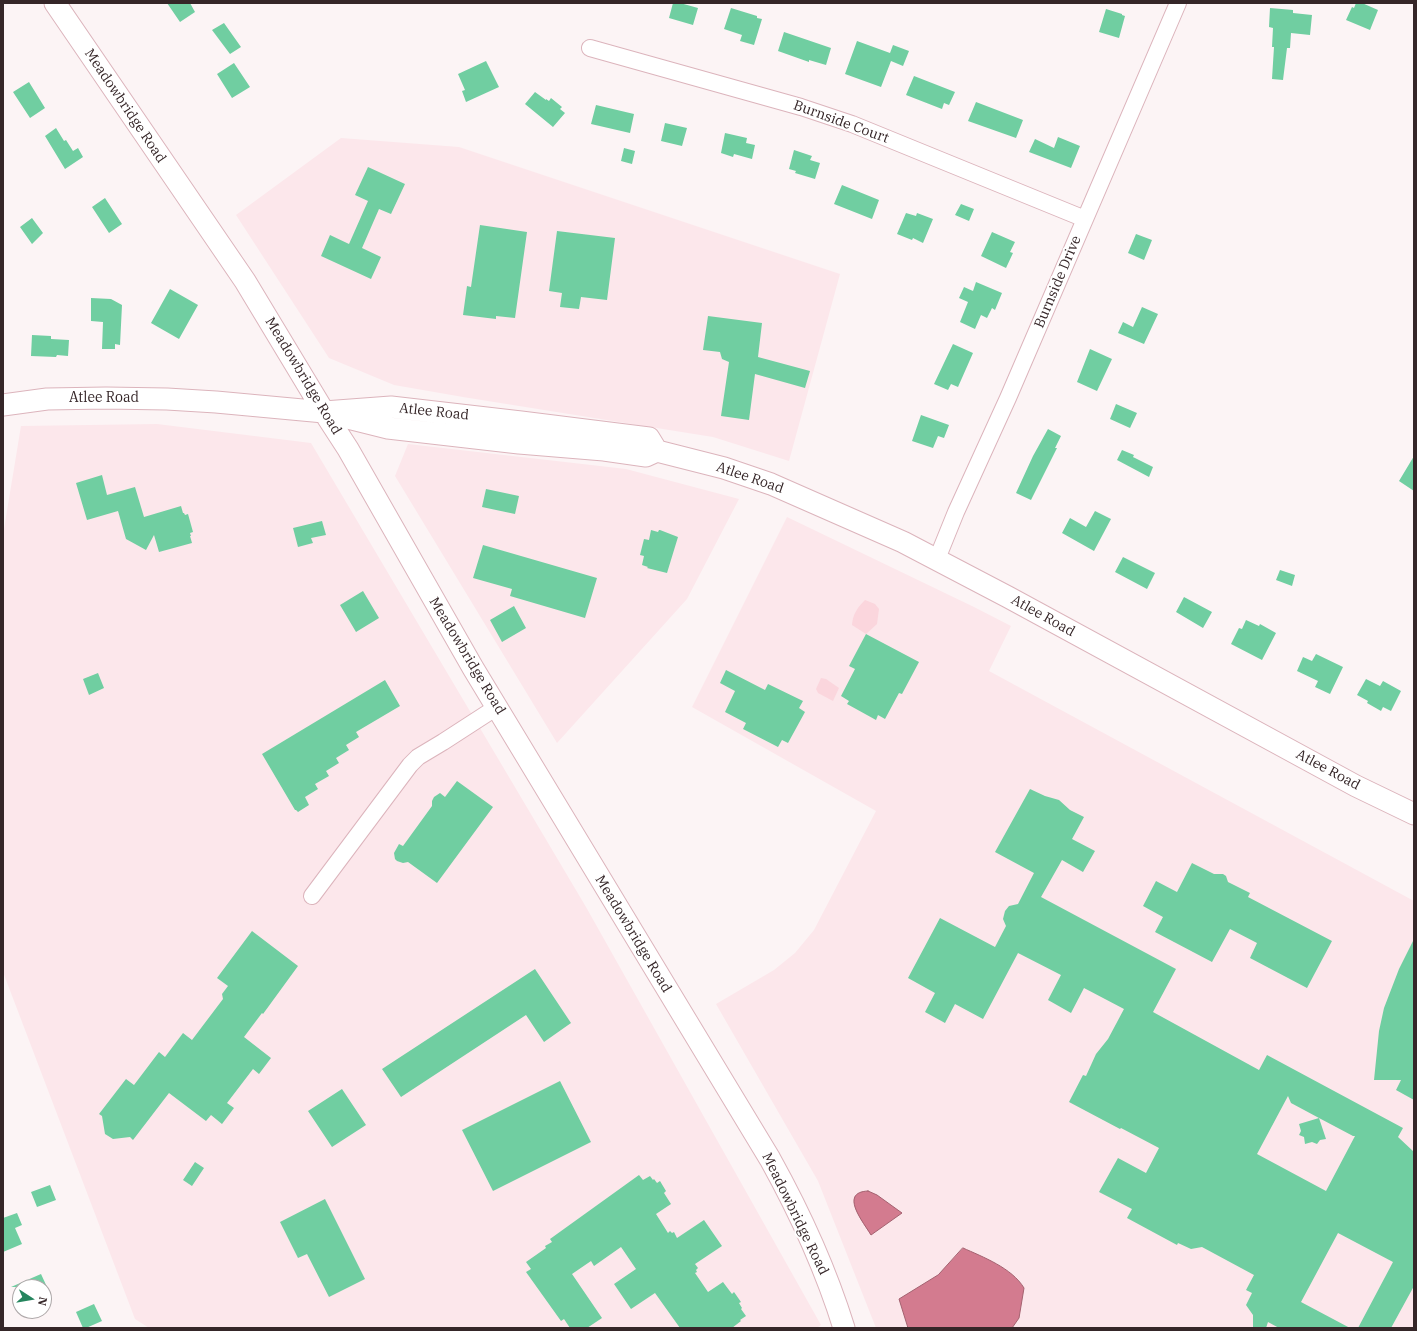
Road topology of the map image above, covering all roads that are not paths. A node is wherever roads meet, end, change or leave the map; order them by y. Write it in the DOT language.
graph roads {
  1 [pos="55,3"];
  2 [pos="1178,3"];
  3 [pos="590,48"];
  4 [pos="1085,219"];
  5 [pos="3,405"];
  6 [pos="324,412"];
  7 [pos="937,559"];
  8 [pos="497,707"];
  9 [pos="1414,814"];
  10 [pos="312,896"];
  11 [pos="844,1328"];
  1 -- 6 [label="main road, Meadowbridge Road"];
  2 -- 4 [label="street, Burnside Drive"];
  3 -- 4 [label="street, Burnside Court"];
  4 -- 7 [label="street, Burnside Drive"];
  5 -- 6 [label="main road, Atlee Road"];
  6 -- 7 [label="main road, Atlee Road"];
  6 -- 8 [label="main road, Meadowbridge Road"];
  7 -- 9 [label="main road, Atlee Road"];
  8 -- 10 [label="street"];
  8 -- 11 [label="main road, Meadowbridge Road"];
}
